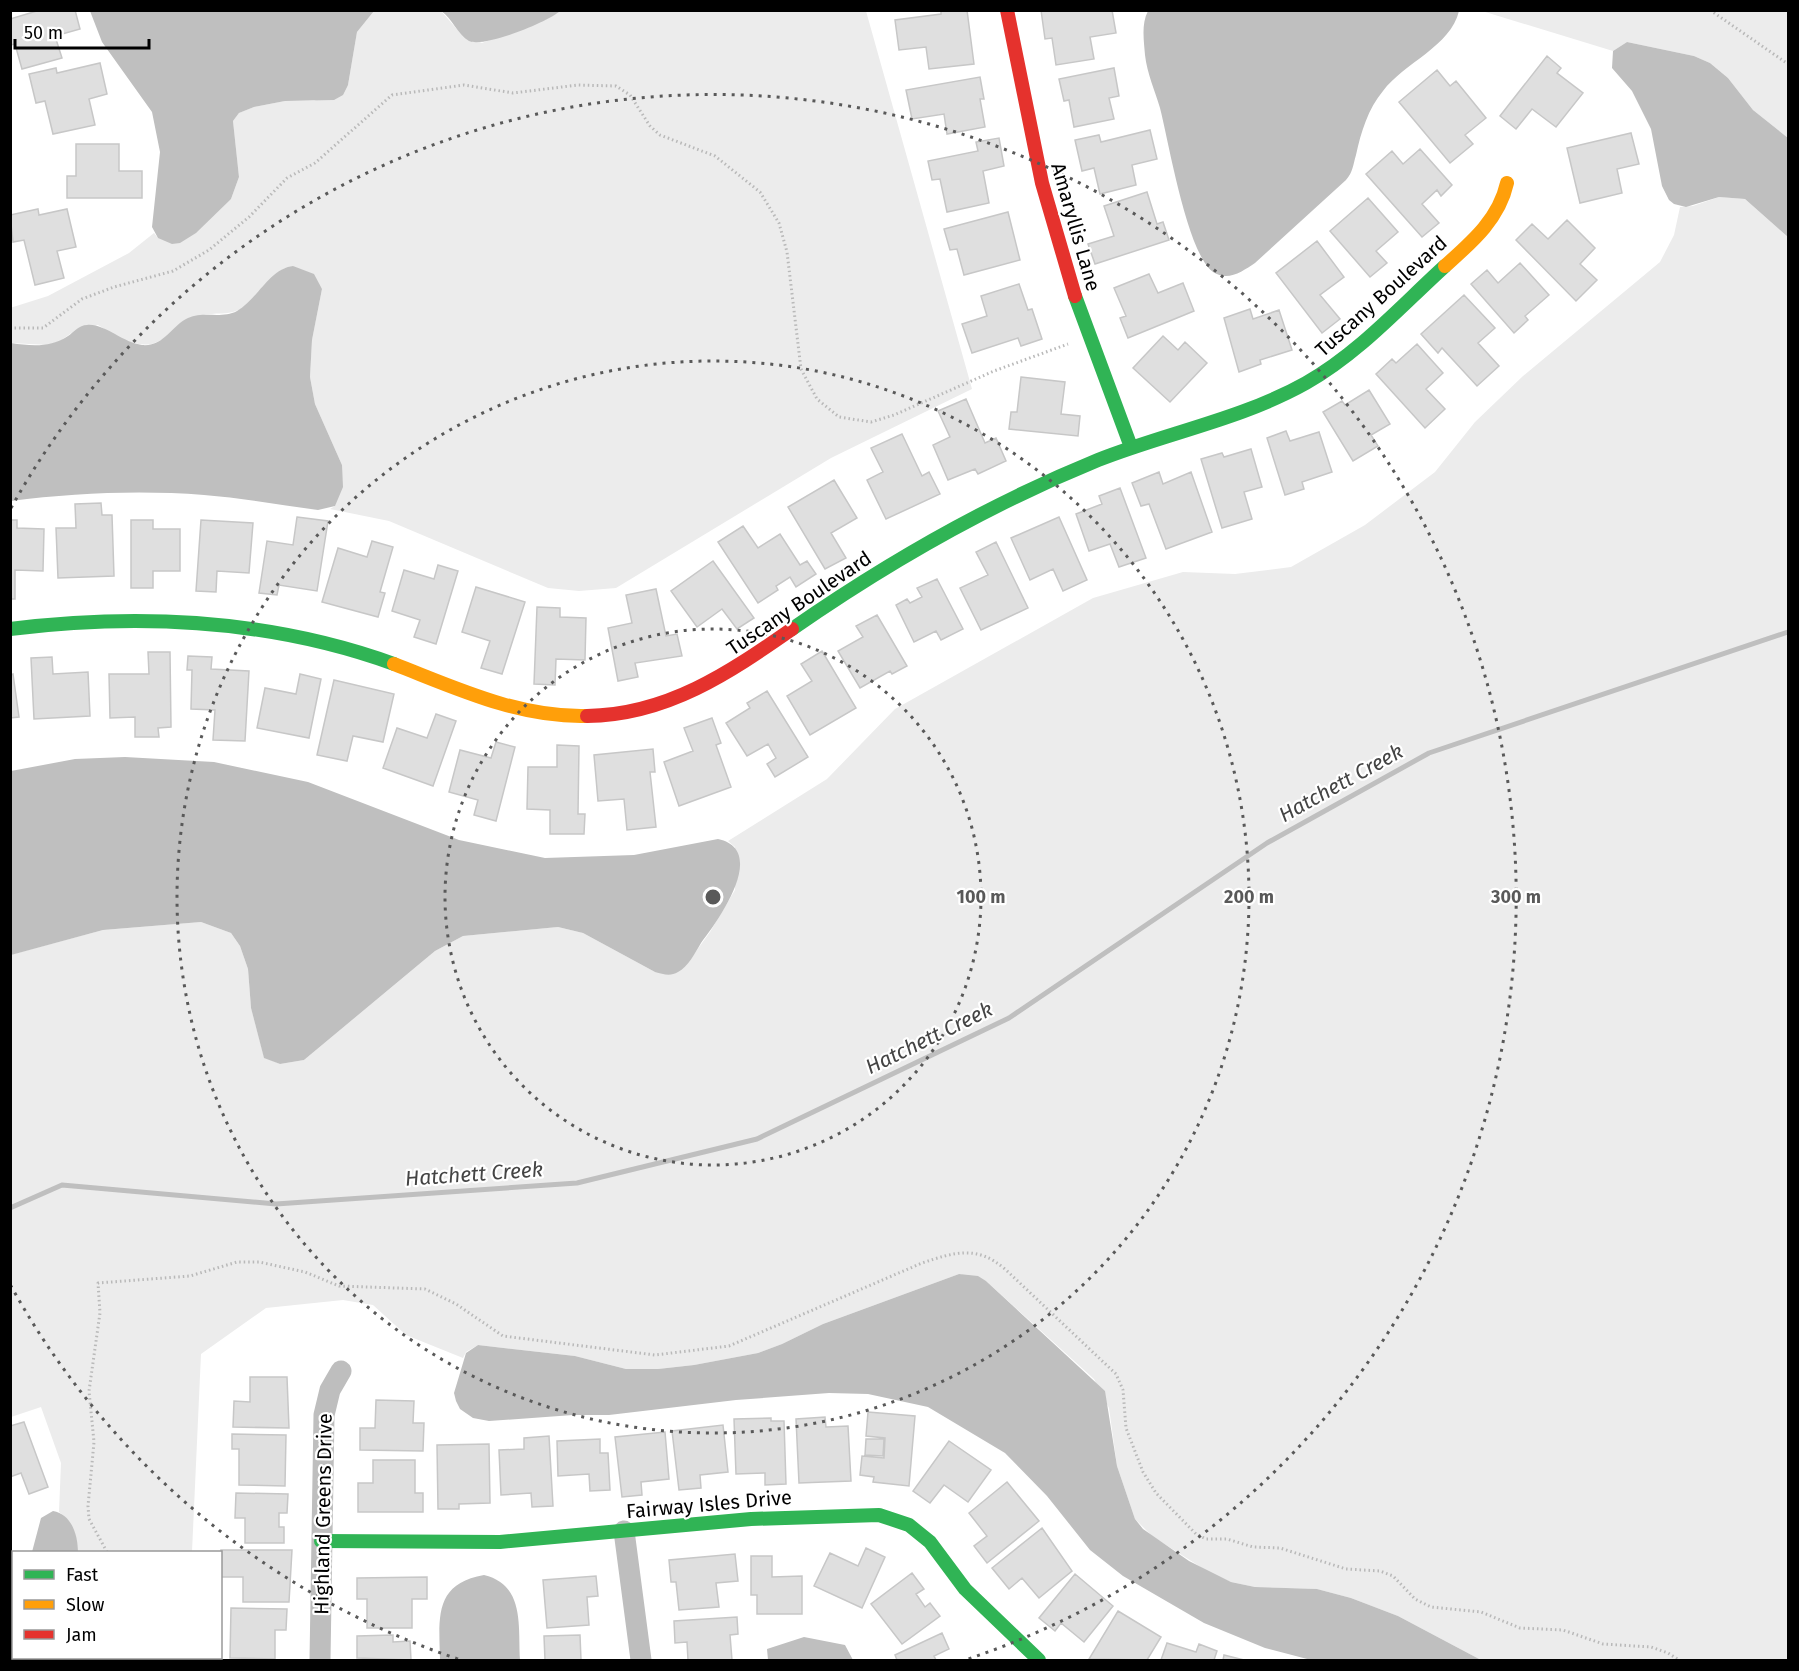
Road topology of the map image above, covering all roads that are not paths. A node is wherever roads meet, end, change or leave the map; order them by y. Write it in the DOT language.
graph roads {
  1 [pos="1007,10"];
  2 [pos="1507,183"];
  3 [pos="1131,447"];
  4 [pos="10,630"];
  5 [pos="342,1371"];
  6 [pos="624,1531"];
  7 [pos="321,1541"];
  8 [pos="1035,1659"];
  9 [pos="320,1660"];
  10 [pos="641,1660"];
  1 -- 3 [label="street, Amaryllis Lane"];
  2 -- 3 [label="street, Tuscany Boulevard"];
  3 -- 4 [label="street, Tuscany Boulevard"];
  5 -- 7 [label="street, Highland Greens Drive"];
  6 -- 7 [label="street, Fairway Isles Drive"];
  6 -- 8 [label="street, Fairway Isles Drive"];
  6 -- 10 [label="street"];
  7 -- 9 [label="street, Highland Greens Drive"];
}
